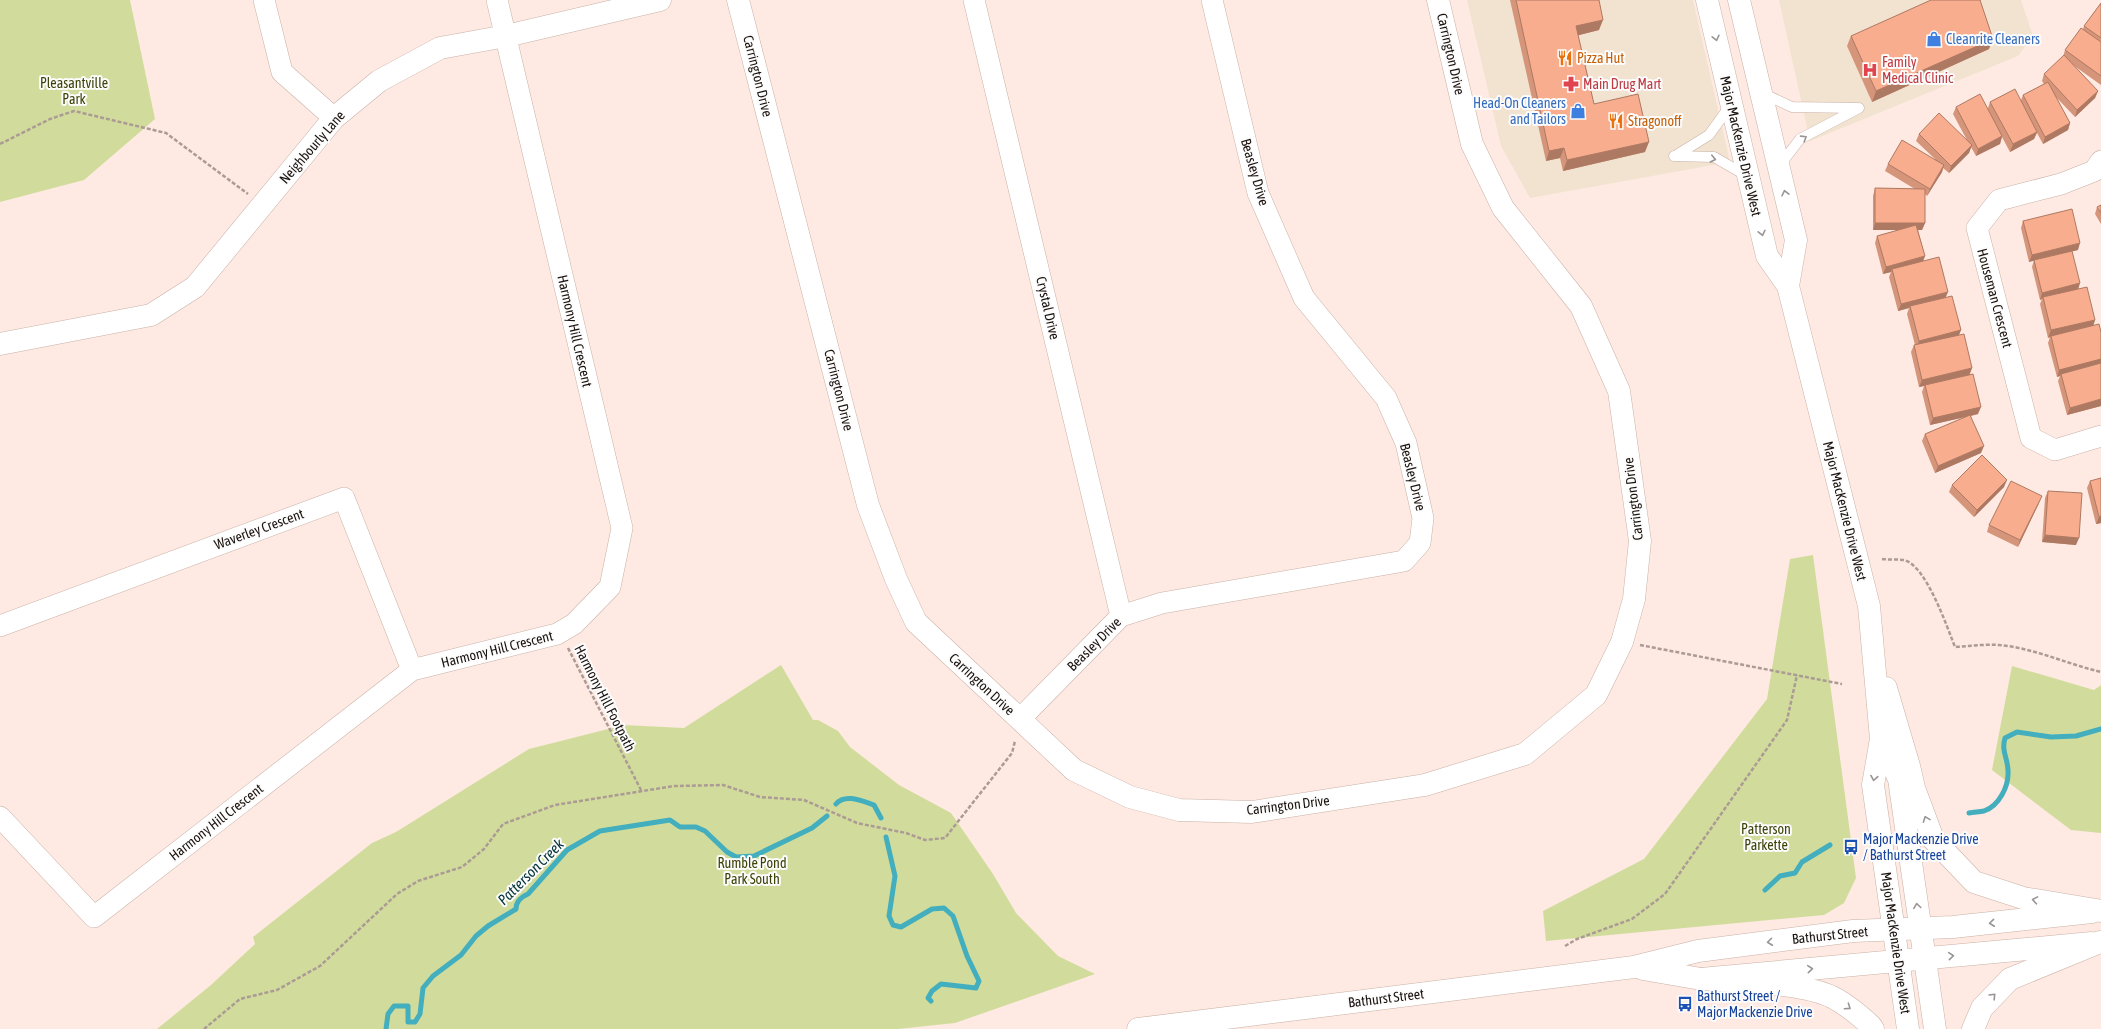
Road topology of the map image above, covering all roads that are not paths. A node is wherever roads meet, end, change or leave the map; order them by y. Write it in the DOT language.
graph roads {
  1 [pos="264,0"];
  2 [pos="497,0"];
  3 [pos="660,0"];
  4 [pos="738,0"];
  5 [pos="974,0"];
  6 [pos="1212,0"];
  7 [pos="1438,0"];
  8 [pos="1707,0"];
  9 [pos="1739,0"];
  10 [pos="506,36"];
  11 [pos="1761,93"];
  12 [pos="1731,104"];
  13 [pos="334,118"];
  14 [pos="2101,161"];
  15 [pos="1779,167"];
  16 [pos="1748,177"];
  17 [pos="1788,286"];
  18 [pos="0,344"];
  19 [pos="2101,436"];
  20 [pos="1121,616"];
  21 [pos="0,626"];
  22 [pos="1873,654"];
  23 [pos="412,670"];
  24 [pos="1020,719"];
  25 [pos="1881,739"];
  26 [pos="0,817"];
  27 [pos="2101,911"];
  28 [pos="1920,928"];
  29 [pos="1894,929"];
  30 [pos="2100,942"];
  31 [pos="1924,958"];
  32 [pos="1898,961"];
  33 [pos="1634,967"];
  34 [pos="1702,979"];
  35 [pos="1138,1029"];
  36 [pos="1873,1029"];
  37 [pos="1908,1029"];
  38 [pos="1935,1029"];
  39 [pos="1973,1029"];
  1 -- 13 [label="street"];
  2 -- 10 [label="street, Harmony Hill Crescent"];
  3 -- 10 [label="main road, Neighbourly Lane"];
  4 -- 24 [label="main road, Carrington Drive"];
  5 -- 20 [label="street, Crystal Drive"];
  6 -- 20 [label="street, Beasley Drive"];
  7 -- 24 [label="main road, Carrington Drive"];
  8 -- 12 [label="main road, Major MacKenzie Drive West, one-way"];
  9 -- 11 [label="main road, Major MacKenzie Drive West"];
  10 -- 13 [label="main road, Neighbourly Lane"];
  10 -- 23 [label="street, Harmony Hill Crescent"];
  11 -- 15 [label="main road, Major MacKenzie Drive West"];
  15 -- 11 [label="lane, one-way"];
  12 -- 16 [label="main road, Major MacKenzie Drive West"];
  12 -- 16 [label="lane, one-way"];
  13 -- 18 [label="main road, Neighbourly Lane"];
  14 -- 19 [label="street, Houseman Crescent"];
  17 -- 15 [label="main road, Major MacKenzie Drive West, one-way"];
  16 -- 17 [label="main road, Major MacKenzie Drive West, one-way"];
  17 -- 22 [label="main road, Major MacKenzie Drive West"];
  20 -- 24 [label="street, Beasley Drive"];
  21 -- 23 [label="street, Waverley Crescent"];
  22 -- 25 [label="main road, Major MacKenzie Drive West"];
  27 -- 22 [label="main road, one-way"];
  23 -- 26 [label="street, Harmony Hill Crescent"];
  28 -- 25 [label="main road, Major MacKenzie Drive West, one-way"];
  25 -- 29 [label="main road, Major MacKenzie Drive West, one-way"];
  27 -- 28 [label="main road, Bathurst Street, one-way"];
  28 -- 29 [label="main road, Bathurst Street"];
  28 -- 31 [label="main road, Major MacKenzie Drive West"];
  29 -- 32 [label="main road, Major MacKenzie Drive West"];
  29 -- 33 [label="main road, Bathurst Street, one-way"];
  31 -- 30 [label="main road, Bathurst Street, one-way"];
  39 -- 30 [label="main road, one-way"];
  31 -- 32 [label="main road, Bathurst Street"];
  31 -- 38 [label="main road, Major MacKenzie Drive West"];
  34 -- 32 [label="main road, Bathurst Street, one-way"];
  32 -- 37 [label="main road, Major MacKenzie Drive West"];
  33 -- 34 [label="main road, Bathurst Street"];
  33 -- 35 [label="main road, Bathurst Street"];
  34 -- 36 [label="main road, one-way"];
}
